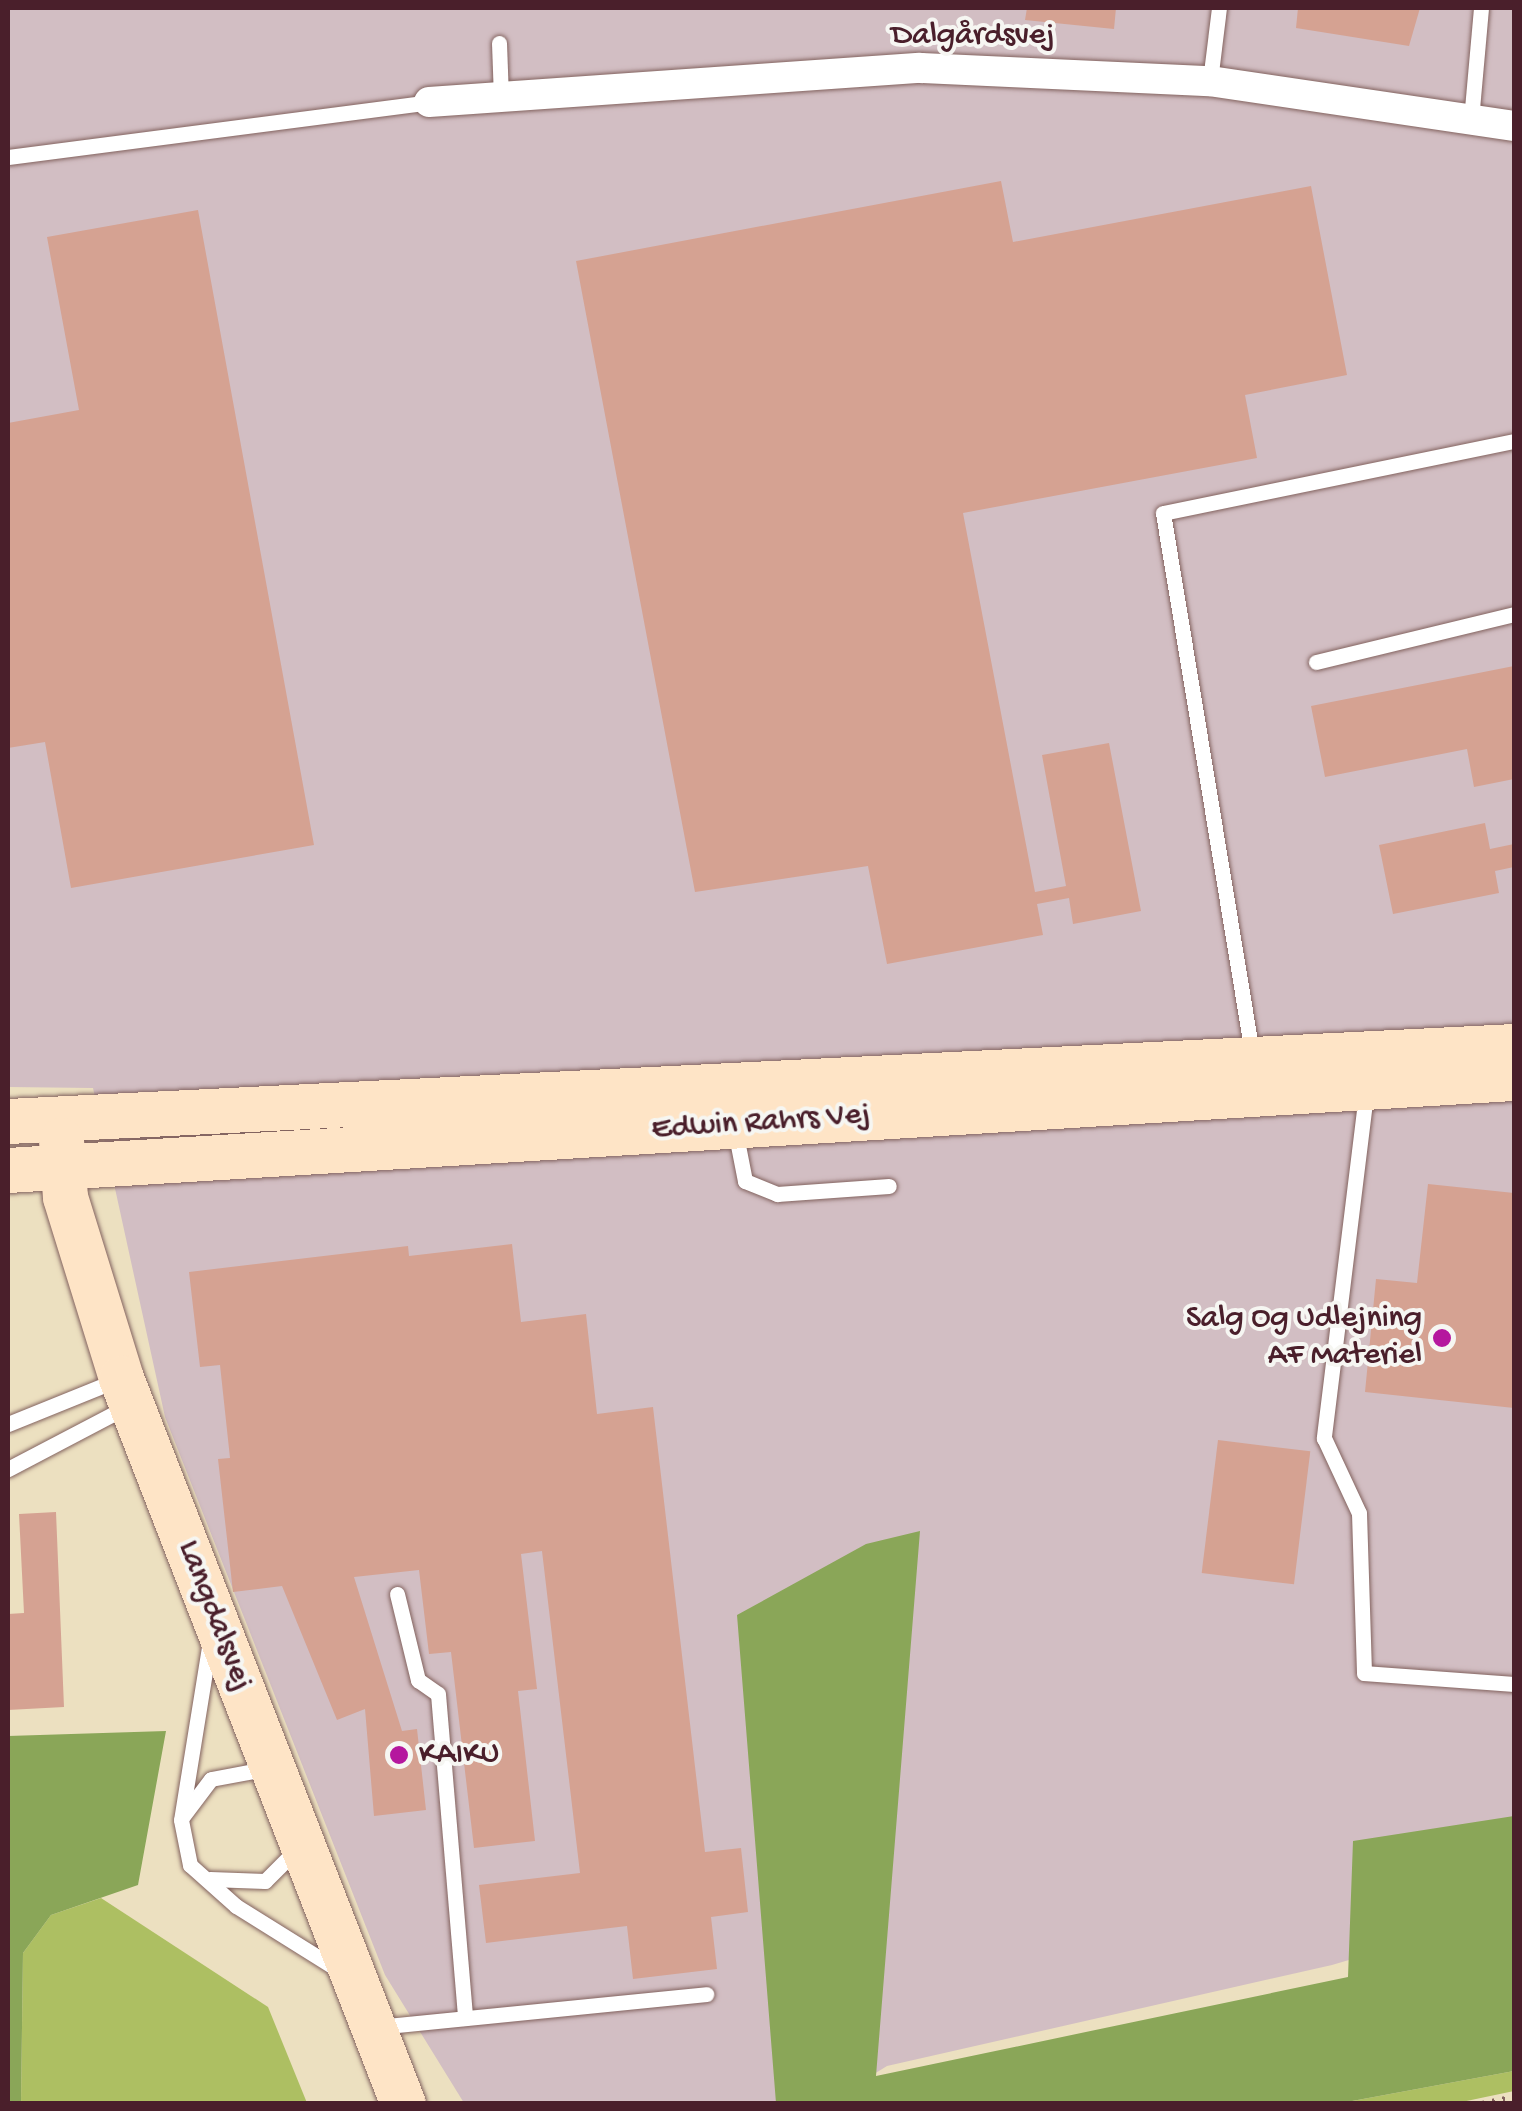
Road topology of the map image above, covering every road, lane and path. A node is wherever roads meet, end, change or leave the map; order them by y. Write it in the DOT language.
graph roads {
  1 [pos="1219,8"];
  2 [pos="1481,8"];
  3 [pos="499,43"];
  4 [pos="1210,80"];
  5 [pos="501,98"];
  6 [pos="429,102"];
  7 [pos="1471,120"];
  8 [pos="1514,126"];
  9 [pos="8,157"];
  10 [pos="1514,441"];
  11 [pos="1514,614"];
  12 [pos="1316,662"];
  13 [pos="1514,1046"];
  14 [pos="1366,1071"];
  15 [pos="1255,1077"];
  16 [pos="1514,1078"];
  17 [pos="734,1108"];
  18 [pos="60,1118"];
  19 [pos="8,1121"];
  20 [pos="62,1168"];
  21 [pos="8,1170"];
  22 [pos="890,1186"];
  23 [pos="126,1391"];
  24 [pos="8,1424"];
  25 [pos="8,1469"];
  26 [pos="397,1594"];
  27 [pos="214,1618"];
  28 [pos="1514,1684"];
  29 [pos="274,1770"];
  30 [pos="181,1820"];
  31 [pos="301,1840"];
  32 [pos="201,1876"];
  33 [pos="355,1980"];
  34 [pos="706,1994"];
  35 [pos="466,2018"];
  36 [pos="373,2028"];
  37 [pos="1514,2096"];
  38 [pos="403,2104"];
  39 [pos="1482,2104"];
  1 -- 4 [label="lane"];
  2 -- 7 [label="lane"];
  3 -- 5 [label="lane"];
  4 -- 5 [label="street, Dalgårdsvej"];
  4 -- 7 [label="street, Dalgårdsvej"];
  5 -- 6 [label="street, Dalgårdsvej"];
  6 -- 9 [label="lane"];
  7 -- 8 [label="street, Dalgårdsvej"];
  10 -- 15 [label="lane"];
  11 -- 12 [label="lane"];
  13 -- 14 [label="street, Edwin Rahrs Vej"];
  14 -- 15 [label="street, Edwin Rahrs Vej"];
  14 -- 16 [label="street, Edwin Rahrs Vej"];
  14 -- 28 [label="lane"];
  15 -- 17 [label="street, Edwin Rahrs Vej"];
  17 -- 18 [label="street, Edwin Rahrs Vej"];
  17 -- 20 [label="street, Edwin Rahrs Vej"];
  17 -- 22 [label="lane"];
  18 -- 19 [label="street, Edwin Rahrs Vej"];
  18 -- 20 [label="street, Langdalsvej"];
  20 -- 21 [label="street, Edwin Rahrs Vej"];
  20 -- 23 [label="street, Langdalsvej"];
  23 -- 24 [label="lane"];
  23 -- 25 [label="lane"];
  23 -- 27 [label="street, Langdalsvej"];
  26 -- 35 [label="lane"];
  27 -- 29 [label="street, Langdalsvej"];
  27 -- 30 [label="lane"];
  29 -- 30 [label="lane"];
  29 -- 31 [label="street, Langdalsvej"];
  30 -- 32 [label="lane"];
  31 -- 32 [label="lane"];
  31 -- 33 [label="street, Langdalsvej"];
  32 -- 33 [label="lane"];
  33 -- 36 [label="street, Langdalsvej"];
  34 -- 35 [label="lane"];
  35 -- 36 [label="lane"];
  36 -- 38 [label="street, Langdalsvej"];
  37 -- 39 [label="path"];
}
